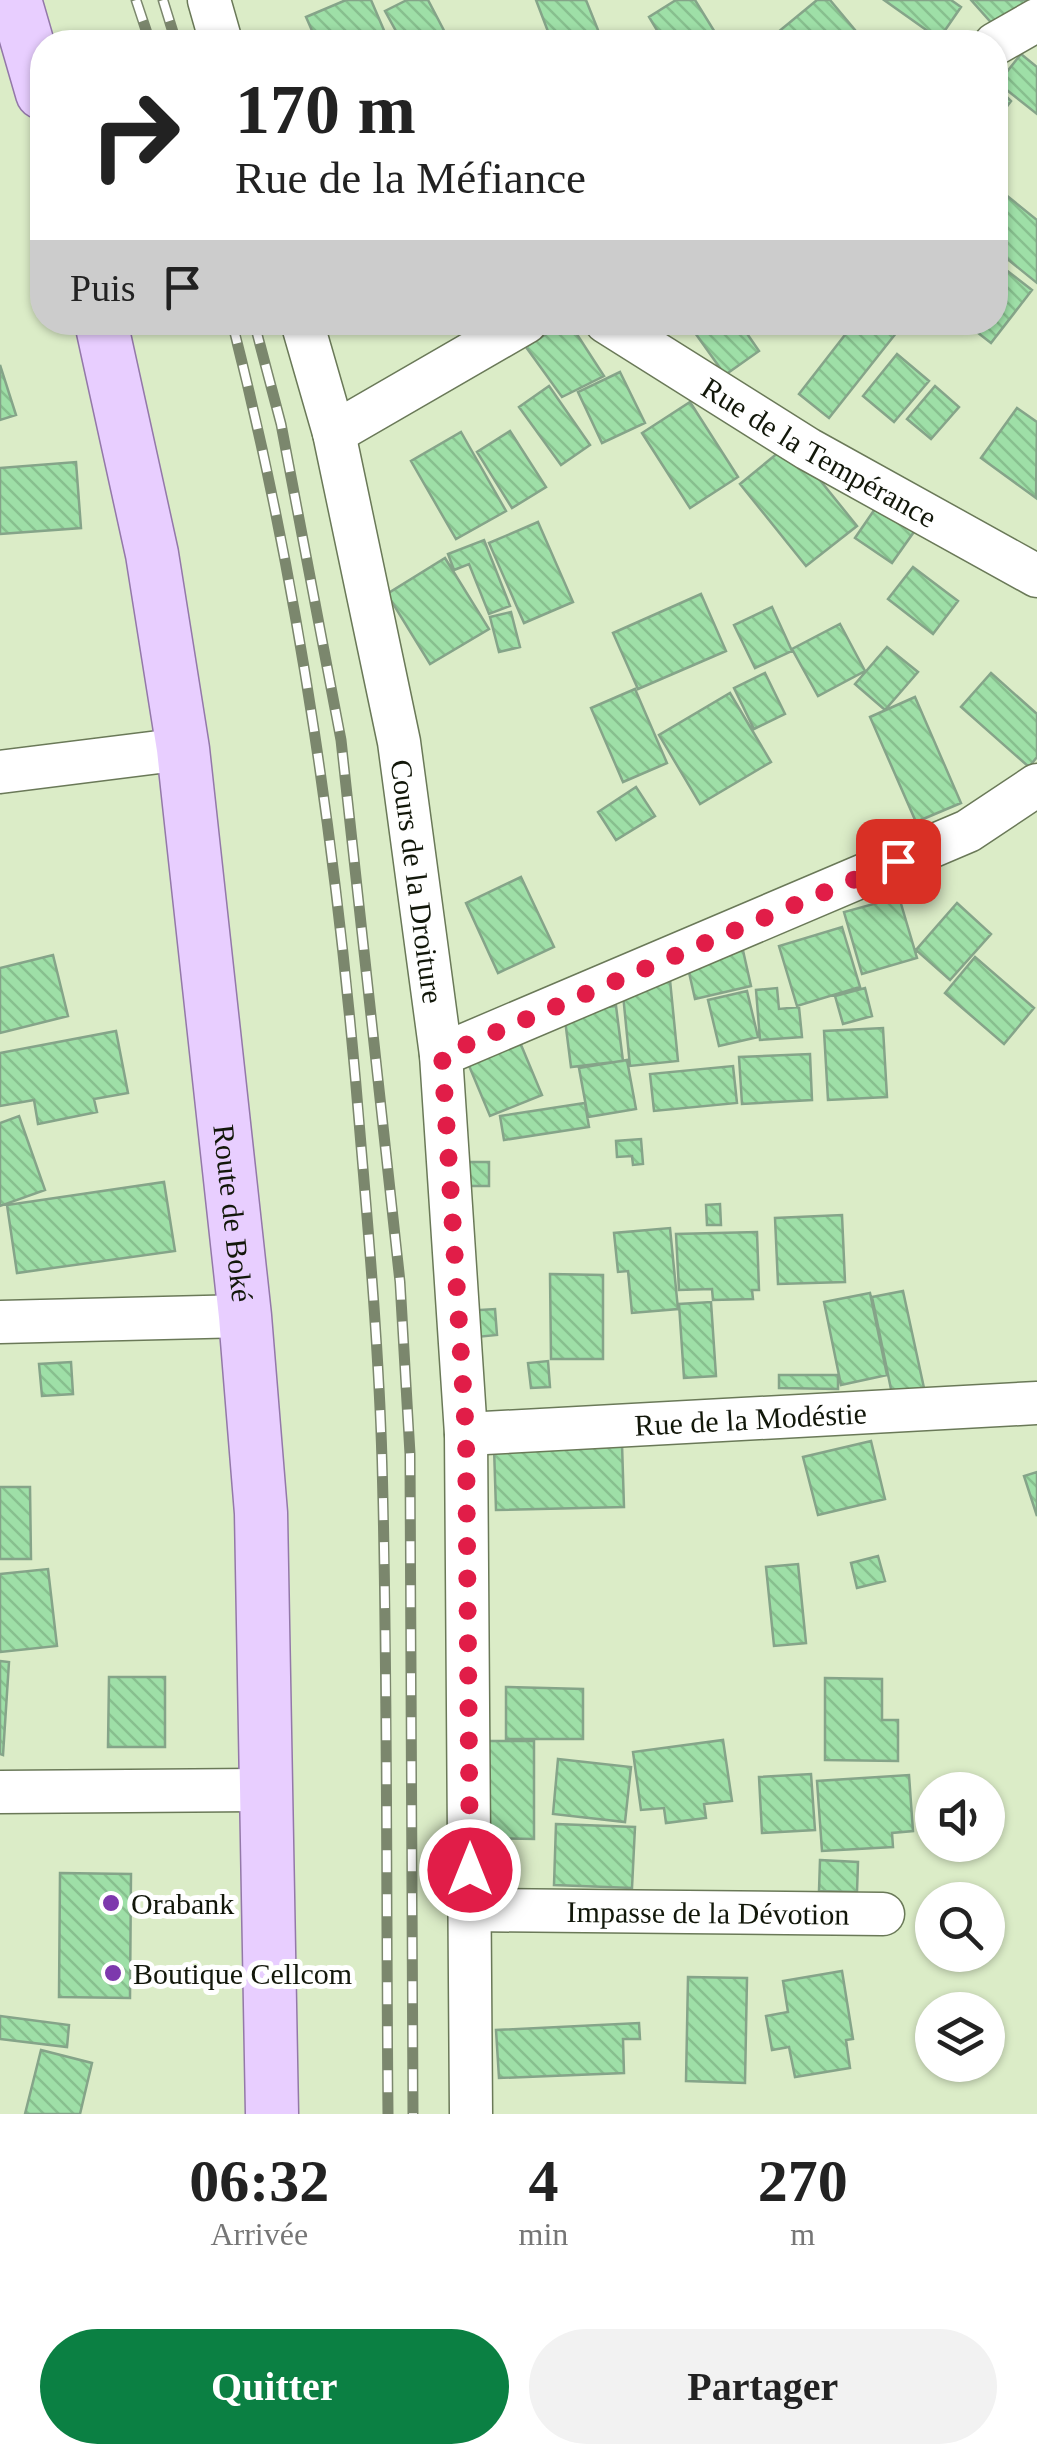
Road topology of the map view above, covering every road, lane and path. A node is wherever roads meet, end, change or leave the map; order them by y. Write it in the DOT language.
graph roads {
  1 [pos="15,0"];
  2 [pos="209,0"];
  3 [pos="1037,20"];
  4 [pos="218,30"];
  5 [pos="1008,37"];
  6 [pos="30,52"];
  7 [pos="104,335"];
  8 [pos="306,335"];
  9 [pos="504,335"];
  10 [pos="627,335"];
  11 [pos="334,434"];
  12 [pos="1037,576"];
  13 [pos="184,749"];
  14 [pos="0,772"];
  15 [pos="1037,785"];
  16 [pos="442,1055"];
  17 [pos="245,1316"];
  18 [pos="0,1322"];
  19 [pos="1037,1403"];
  20 [pos="466,1434"];
  21 [pos="265,1790"];
  22 [pos="0,1792"];
  23 [pos="470,1910"];
  24 [pos="883,1914"];
  25 [pos="272,2114"];
  26 [pos="470,2114"];
  1 -- 6 [label="main road"];
  2 -- 4 [label="street"];
  3 -- 5 [label="street"];
  7 -- 13 [label="main road, Route de Boké"];
  8 -- 11 [label="street, Cours de la Droiture"];
  9 -- 11 [label="street"];
  10 -- 12 [label="street, Rue de la Tempérance"];
  11 -- 16 [label="street, Cours de la Droiture"];
  13 -- 14 [label="street"];
  13 -- 17 [label="main road, Route de Boké"];
  15 -- 16 [label="street"];
  16 -- 20 [label="street, Cours de la Droiture"];
  17 -- 18 [label="street"];
  17 -- 21 [label="main road, Route de Boké"];
  19 -- 20 [label="street, Rue de la Modéstie"];
  20 -- 23 [label="street, Cours de la Droiture"];
  21 -- 22 [label="street"];
  21 -- 25 [label="main road, Route de Boké"];
  23 -- 24 [label="street, Impasse de la Dévotion"];
  23 -- 26 [label="street, Cours de la Droiture"];
}
